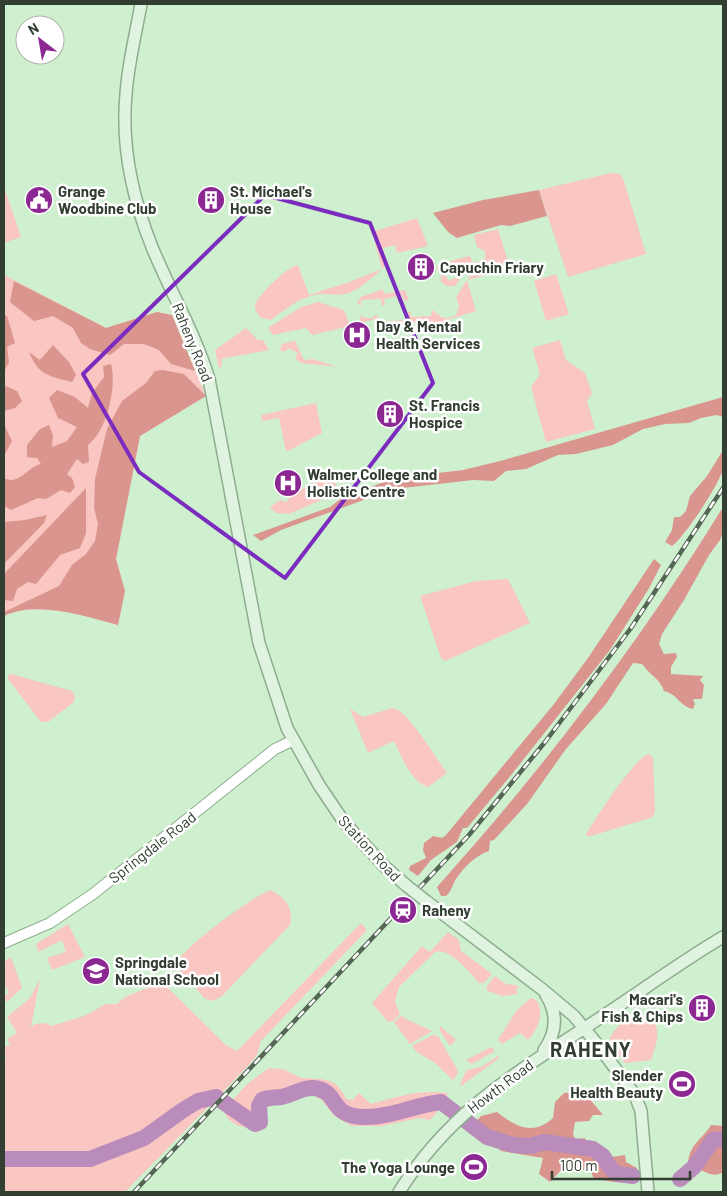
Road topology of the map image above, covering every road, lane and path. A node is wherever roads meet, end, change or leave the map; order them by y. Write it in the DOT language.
graph roads {
  1 [pos="141,4"];
  2 [pos="294,740"];
  3 [pos="723,937"];
  4 [pos="4,943"];
  5 [pos="542,990"];
  6 [pos="584,1028"];
  7 [pos="532,1061"];
  8 [pos="399,1192"];
  9 [pos="648,1192"];
  1 -- 2 [label="main road, Raheny Road"];
  2 -- 4 [label="street, Springdale Road"];
  2 -- 5 [label="main road, Station Road, bridge"];
  3 -- 6 [label="main road, Howth Road"];
  5 -- 6 [label="main road, Station Road"];
  5 -- 7 [label="main road, Station Road"];
  6 -- 7 [label="main road, Howth Road"];
  6 -- 9 [label="main road, Station Road"];
  7 -- 8 [label="main road, Howth Road"];
}
